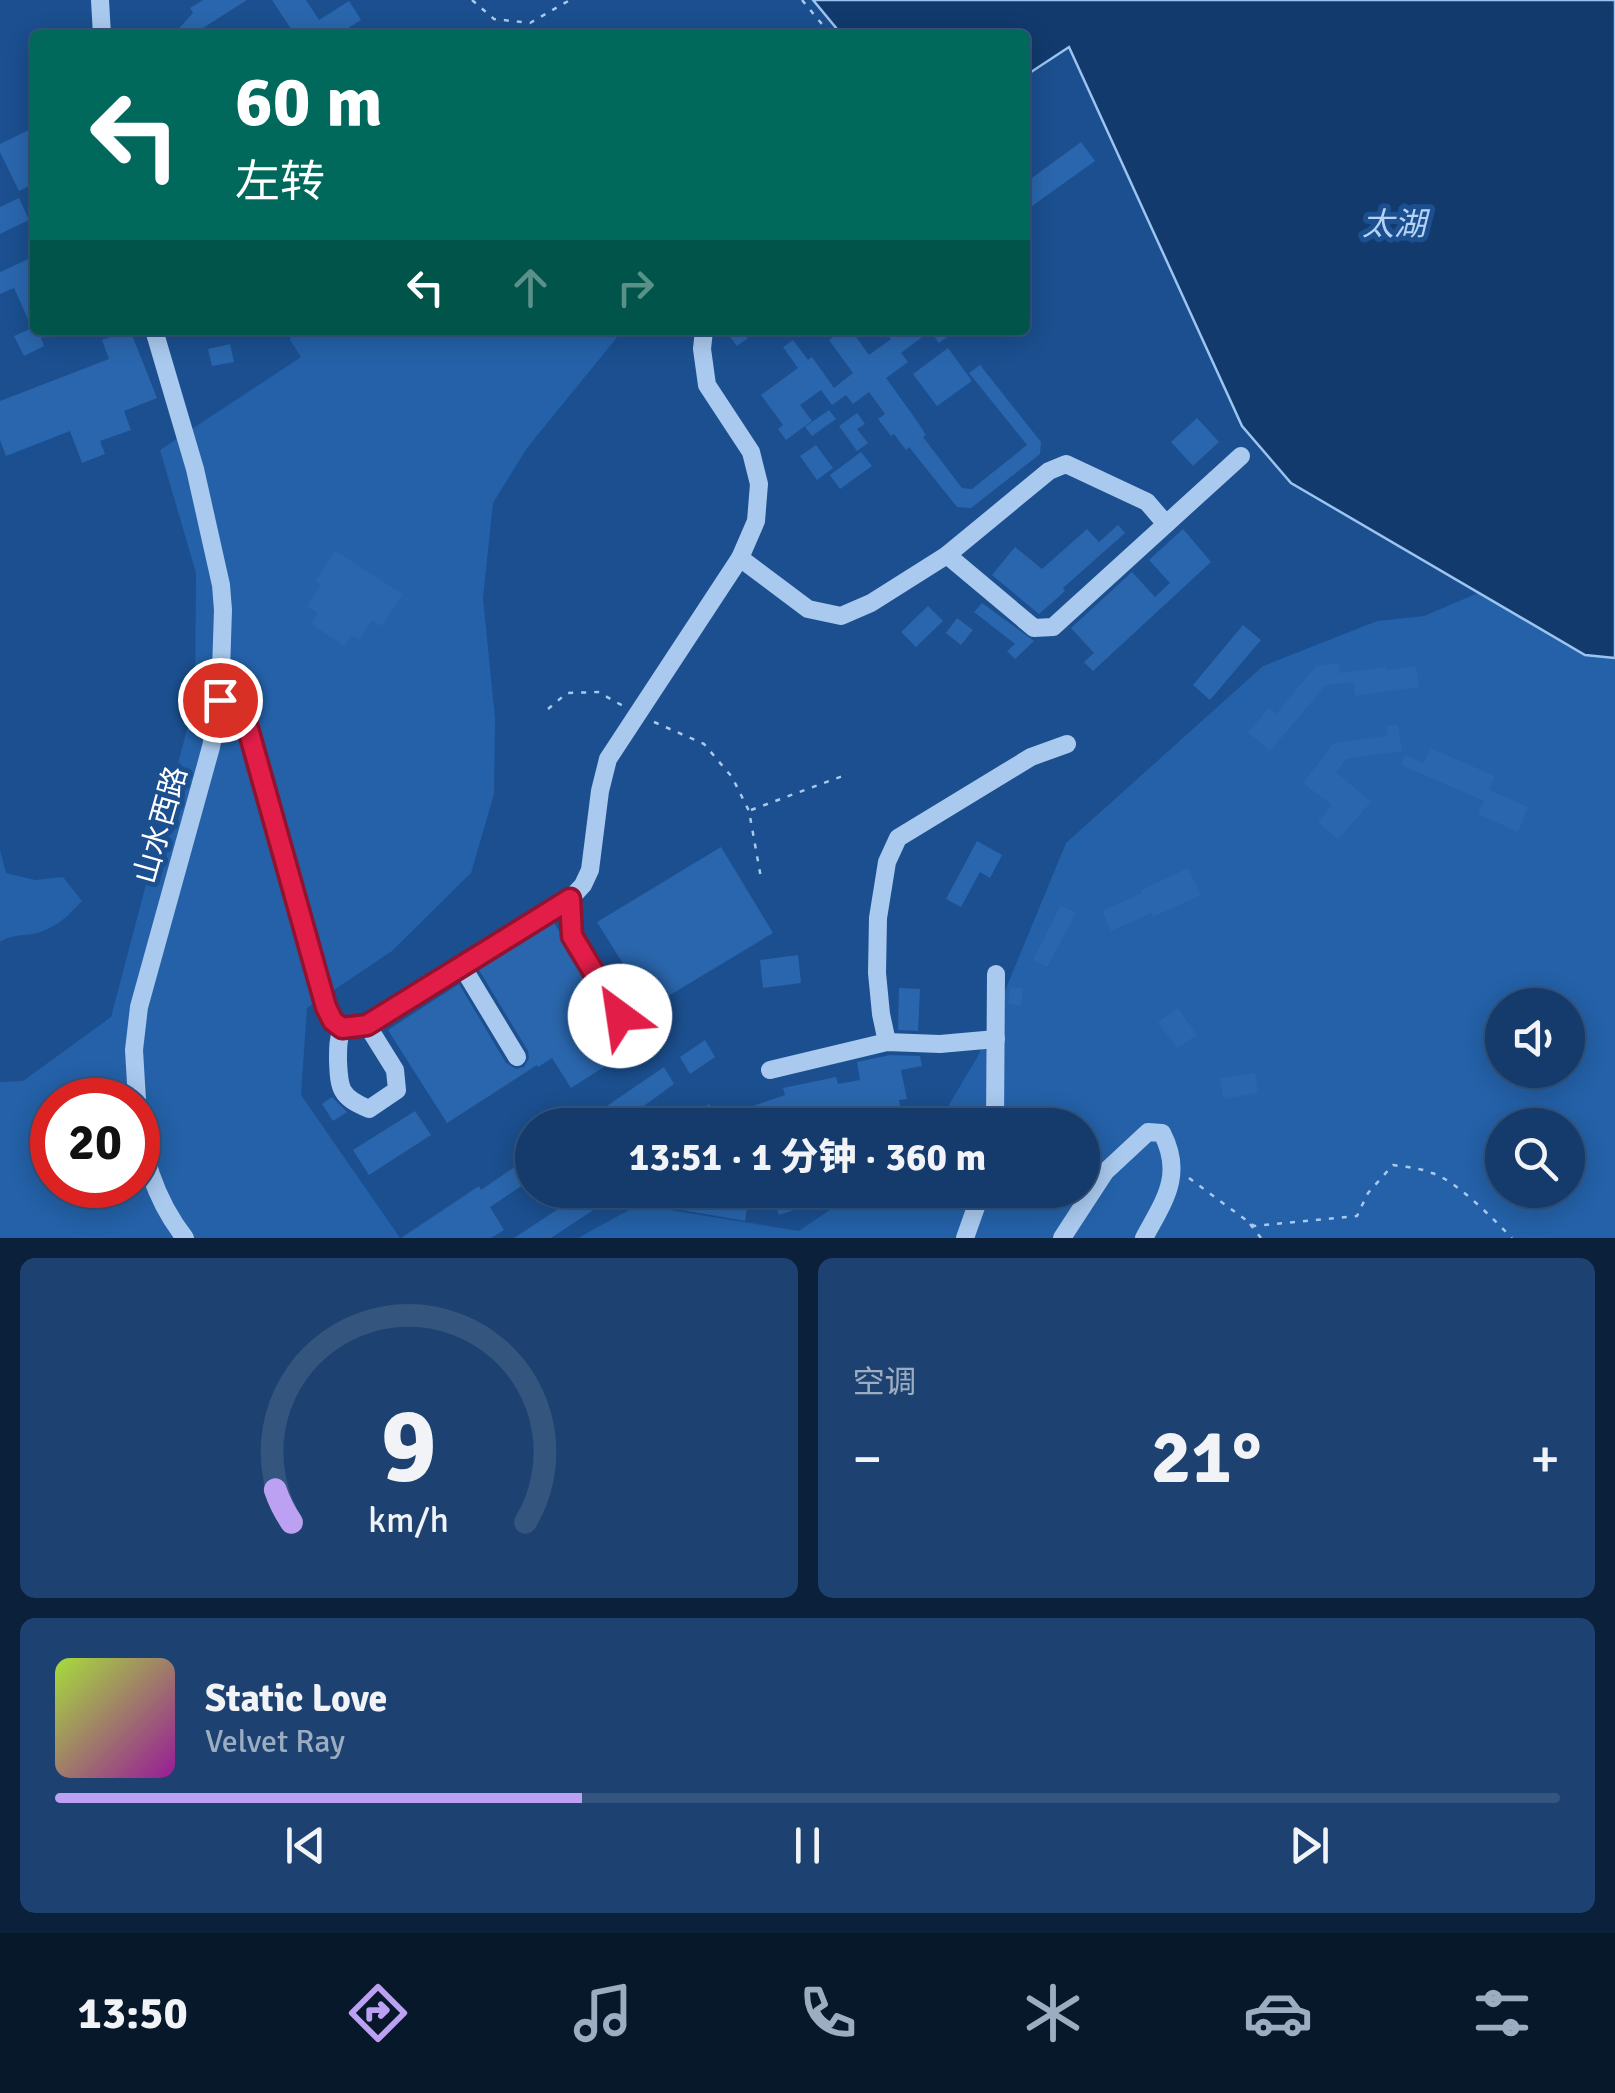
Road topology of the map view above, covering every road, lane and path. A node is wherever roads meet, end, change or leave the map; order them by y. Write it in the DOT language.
graph roads {
  1 [pos="100,0"];
  2 [pos="472,0"];
  3 [pos="570,0"];
  4 [pos="802,0"];
  5 [pos="102,30"];
  6 [pos="827,30"];
  7 [pos="156,335"];
  8 [pos="703,335"];
  9 [pos="1241,456"];
  10 [pos="1166,524"];
  11 [pos="947,556"];
  12 [pos="740,558"];
  13 [pos="220,700"];
  14 [pos="548,710"];
  15 [pos="638,714"];
  16 [pos="1067,744"];
  17 [pos="848,774"];
  18 [pos="749,811"];
  19 [pos="761,878"];
  20 [pos="570,899"];
  21 [pos="462,966"];
  22 [pos="996,974"];
  23 [pos="620,1016"];
  24 [pos="367,1025"];
  25 [pos="342,1028"];
  26 [pos="996,1039"];
  27 [pos="887,1042"];
  28 [pos="518,1057"];
  29 [pos="770,1070"];
  30 [pos="136,1078"];
  31 [pos="995,1108"];
  32 [pos="1172,1166"];
  33 [pos="160,1196"];
  34 [pos="975,1208"];
  35 [pos="1246,1219"];
  36 [pos="186,1238"];
  37 [pos="964,1238"];
  38 [pos="1062,1238"];
  39 [pos="1144,1238"];
  40 [pos="1261,1238"];
  41 [pos="1512,1238"];
  1 -- 5 [label="street"];
  2 -- 3 [label="path"];
  4 -- 6 [label="path"];
  7 -- 13 [label="street, 山水西路"];
  8 -- 12 [label="street"];
  9 -- 10 [label="street"];
  10 -- 11 [label="street"];
  10 -- 11 [label="street"];
  11 -- 12 [label="street"];
  12 -- 15 [label="street"];
  13 -- 25 [label="street"];
  13 -- 30 [label="street, 山水西路"];
  14 -- 15 [label="path"];
  15 -- 18 [label="path"];
  15 -- 20 [label="street"];
  16 -- 27 [label="street"];
  17 -- 18 [label="path"];
  18 -- 19 [label="path"];
  20 -- 21 [label="street"];
  20 -- 23 [label="street"];
  21 -- 24 [label="street"];
  21 -- 28 [label="street"];
  22 -- 26 [label="street"];
  24 -- 25 [label="street"];
  24 -- 25 [label="street"];
  26 -- 27 [label="street"];
  26 -- 31 [label="street"];
  27 -- 29 [label="street"];
  32 -- 35 [label="path"];
  32 -- 38 [label="street"];
  32 -- 39 [label="street"];
  33 -- 36 [label="street, 山水西路"];
  34 -- 37 [label="street"];
  35 -- 40 [label="path"];
  35 -- 41 [label="path"];
}
